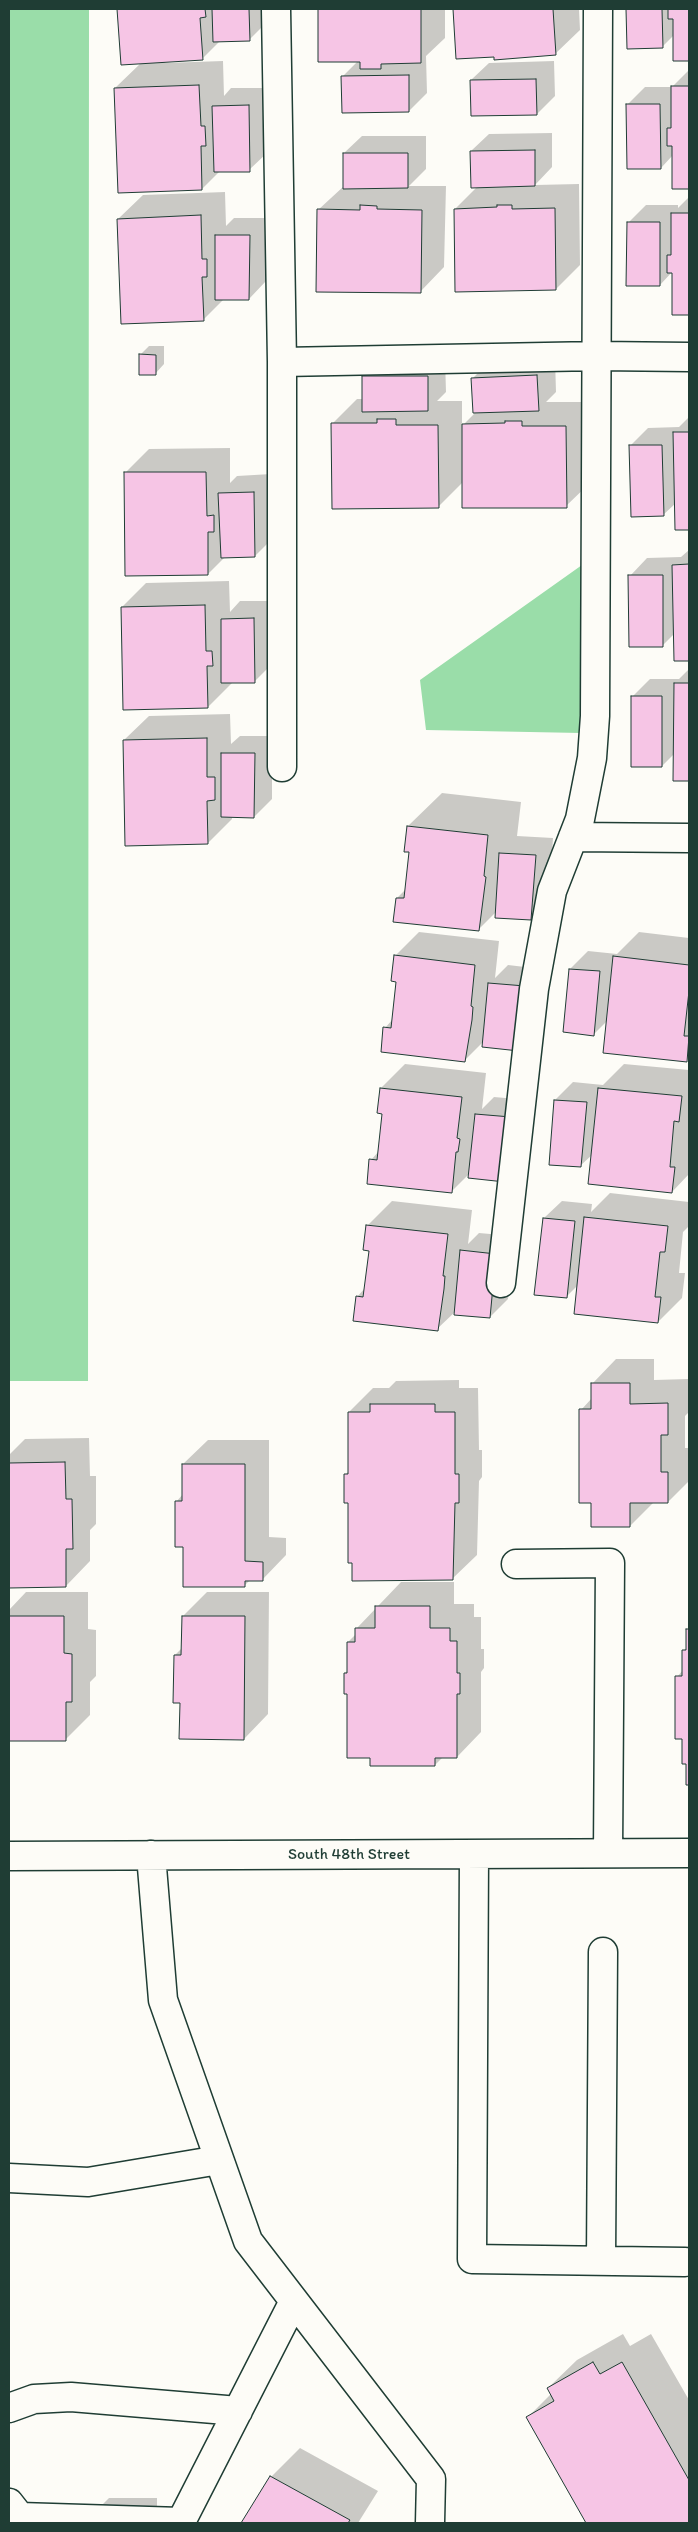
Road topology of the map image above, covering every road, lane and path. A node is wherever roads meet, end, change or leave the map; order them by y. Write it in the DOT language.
graph roads {
  1 [pos="276,9"];
  2 [pos="598,9"];
  3 [pos="598,356"];
  4 [pos="689,357"];
  5 [pos="282,362"];
  6 [pos="282,767"];
  7 [pos="573,837"];
  8 [pos="689,838"];
  9 [pos="501,1283"];
  10 [pos="516,1564"];
  11 [pos="689,1853"];
  12 [pos="474,1854"];
  13 [pos="608,1854"];
  14 [pos="9,1856"];
  15 [pos="151,1856"];
  16 [pos="604,1952"];
  17 [pos="219,2160"];
  18 [pos="9,2178"];
  19 [pos="601,2261"];
  20 [pos="685,2262"];
  21 [pos="294,2301"];
  22 [pos="9,2408"];
  23 [pos="238,2412"];
  24 [pos="14,2510"];
  25 [pos="430,2523"];
  1 -- 5 [label="street"];
  2 -- 3 [label="street"];
  3 -- 4 [label="street"];
  3 -- 5 [label="street"];
  3 -- 7 [label="street"];
  5 -- 6 [label="street"];
  7 -- 8 [label="street"];
  7 -- 9 [label="street"];
  10 -- 13 [label="street"];
  11 -- 13 [label="street, South 48th Street"];
  12 -- 13 [label="street, South 48th Street"];
  12 -- 15 [label="street, South 48th Street"];
  12 -- 19 [label="street"];
  14 -- 15 [label="street, South 48th Street"];
  15 -- 17 [label="street"];
  16 -- 19 [label="street"];
  17 -- 18 [label="street"];
  17 -- 21 [label="street"];
  19 -- 20 [label="street"];
  21 -- 23 [label="street"];
  21 -- 25 [label="street"];
  22 -- 23 [label="street"];
  23 -- 24 [label="street"];
}
